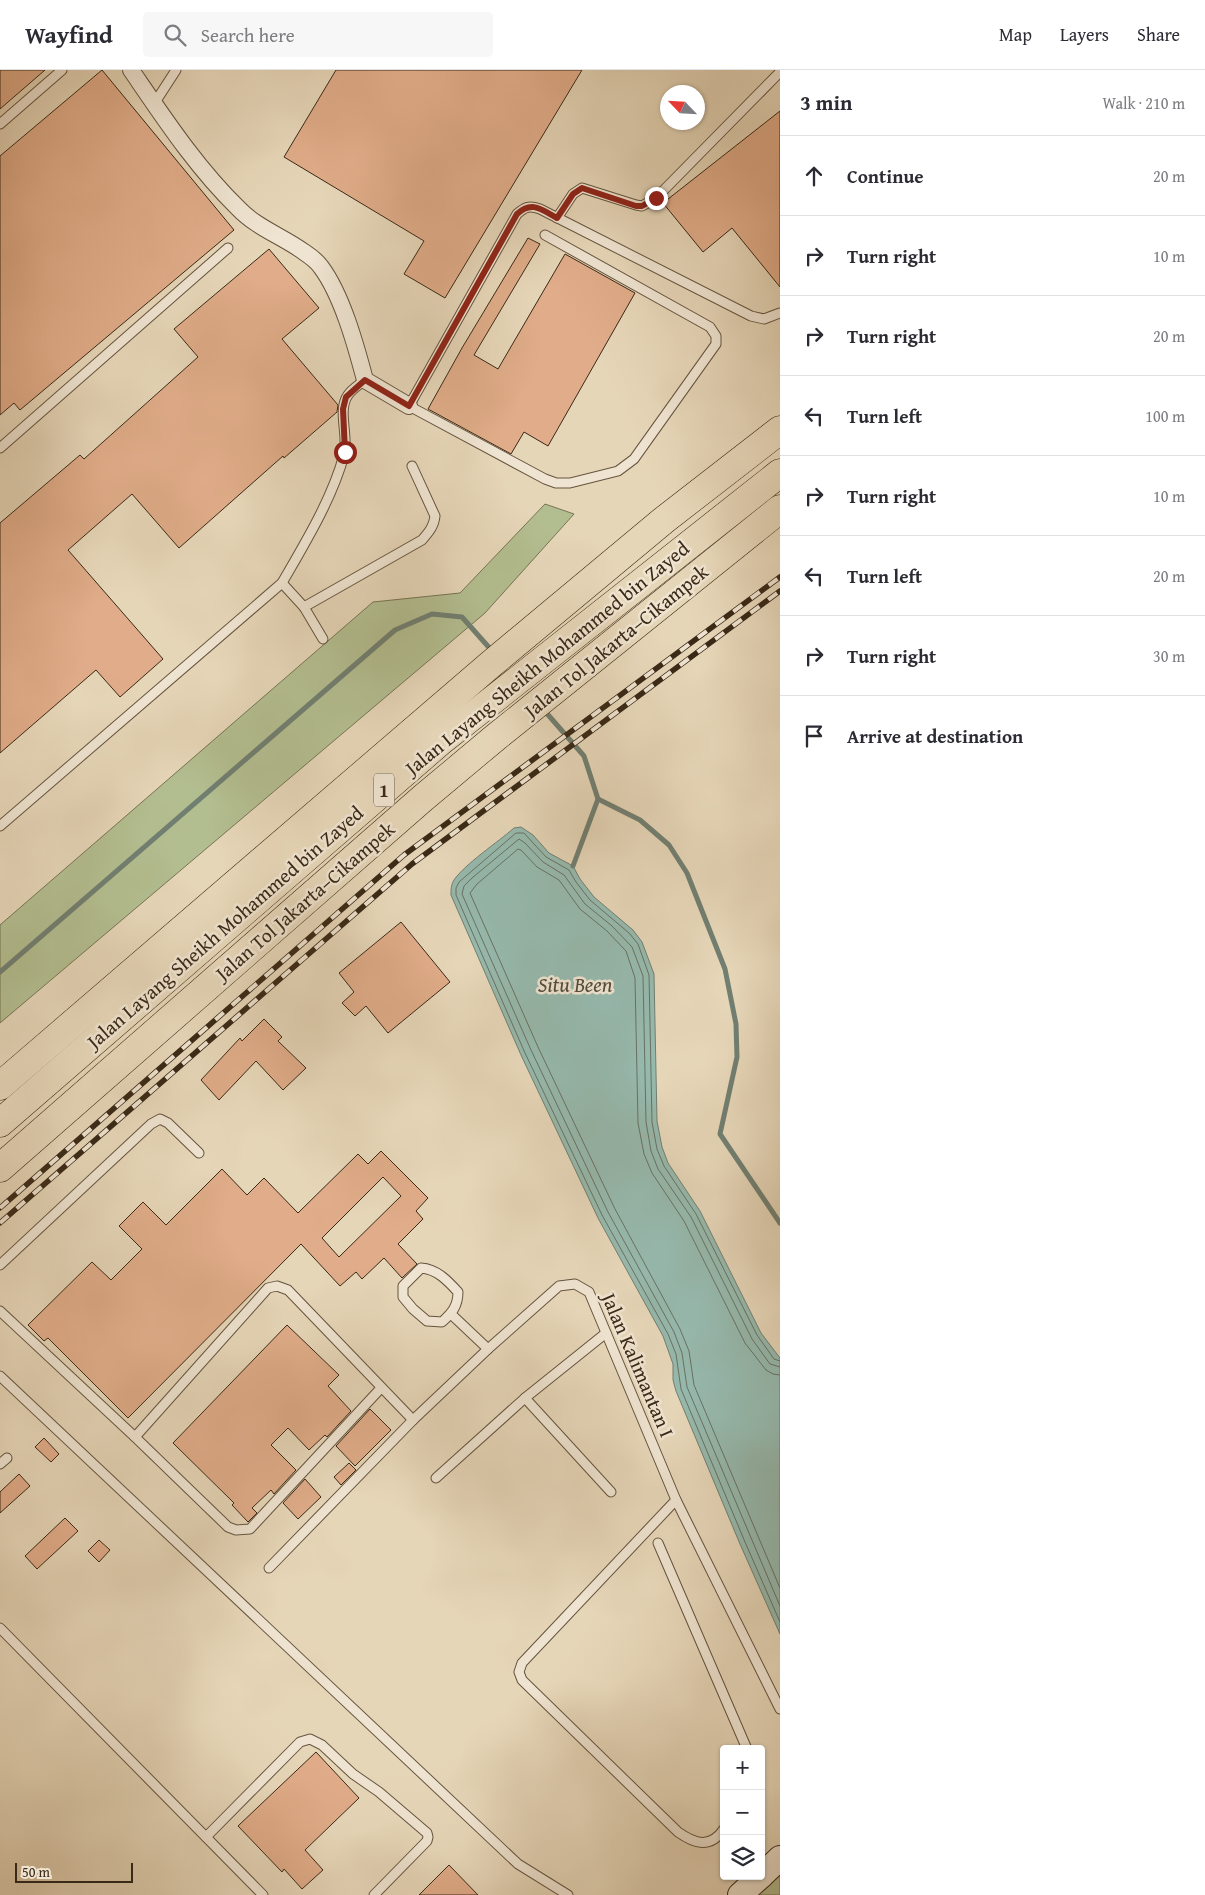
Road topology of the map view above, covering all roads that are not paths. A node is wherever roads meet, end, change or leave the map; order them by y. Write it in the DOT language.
graph roads {
  1 [pos="62,70"];
  2 [pos="131,70"];
  3 [pos="176,70"];
  4 [pos="780,72"];
  5 [pos="154,104"];
  6 [pos="0,124"];
  7 [pos="557,218"];
  8 [pos="545,235"];
  9 [pos="228,248"];
  10 [pos="780,313"];
  11 [pos="365,380"];
  12 [pos="409,406"];
  13 [pos="780,430"];
  14 [pos="0,448"];
  15 [pos="780,452"];
  16 [pos="412,466"];
  17 [pos="780,473"];
  18 [pos="780,509"];
  19 [pos="282,583"];
  20 [pos="304,607"];
  21 [pos="323,639"];
  22 [pos="0,826"];
  23 [pos="0,1086"];
  24 [pos="0,1100"];
  25 [pos="0,1123"];
  26 [pos="199,1152"];
  27 [pos="0,1168"];
  28 [pos="0,1265"];
  29 [pos="0,1311"];
  30 [pos="451,1314"];
  31 [pos="606,1332"];
  32 [pos="488,1349"];
  33 [pos="0,1376"];
  34 [pos="380,1388"];
  35 [pos="525,1398"];
  36 [pos="413,1420"];
  37 [pos="135,1437"];
  38 [pos="436,1478"];
  39 [pos="610,1492"];
  40 [pos="676,1500"];
  41 [pos="658,1542"];
  42 [pos="269,1568"];
  43 [pos="0,1628"];
  44 [pos="780,1709"];
  45 [pos="745,1745"];
  46 [pos="720,1835"];
  47 [pos="206,1837"];
  48 [pos="780,1858"];
  49 [pos="765,1872"];
  50 [pos="757,1880"];
  51 [pos="263,1895"];
  52 [pos="374,1895"];
  53 [pos="568,1895"];
  54 [pos="740,1895"];
  1 -- 6 [label="lane"];
  2 -- 5 [label="street"];
  3 -- 5 [label="lane"];
  4 -- 7 [label="lane"];
  5 -- 11 [label="street"];
  7 -- 10 [label="lane"];
  7 -- 12 [label="lane"];
  8 -- 12 [label="lane"];
  9 -- 14 [label="lane"];
  11 -- 12 [label="street"];
  11 -- 19 [label="lane"];
  13 -- 23 [label="highway, 1"];
  15 -- 24 [label="highway, Jalan Layang Sheikh Mohammed bin Zayed / 1"];
  16 -- 20 [label="lane"];
  17 -- 25 [label="highway, Jalan Layang Sheikh Mohammed bin Zayed / 1"];
  18 -- 27 [label="highway, Jalan Tol Jakarta–Cikampek / 1"];
  19 -- 20 [label="lane"];
  19 -- 22 [label="lane"];
  20 -- 21 [label="lane"];
  26 -- 28 [label="lane"];
  29 -- 37 [label="lane"];
  30 -- 30 [label="lane"];
  30 -- 32 [label="lane"];
  31 -- 32 [label="lane, Jalan Kalimantan I"];
  31 -- 35 [label="lane"];
  31 -- 40 [label="lane, Jalan Kalimantan I"];
  32 -- 36 [label="lane, Jalan Kalimantan I"];
  33 -- 53 [label="lane"];
  34 -- 36 [label="lane"];
  34 -- 37 [label="lane"];
  34 -- 37 [label="lane"];
  35 -- 38 [label="lane"];
  35 -- 39 [label="lane"];
  36 -- 42 [label="lane, Jalan Kalimantan I"];
  40 -- 44 [label="lane, Jalan Kalimantan I"];
  40 -- 46 [label="lane"];
  41 -- 45 [label="lane"];
  43 -- 47 [label="lane"];
  47 -- 51 [label="lane"];
  47 -- 52 [label="lane"];
  48 -- 49 [label="street"];
  50 -- 54 [label="street"];
}
